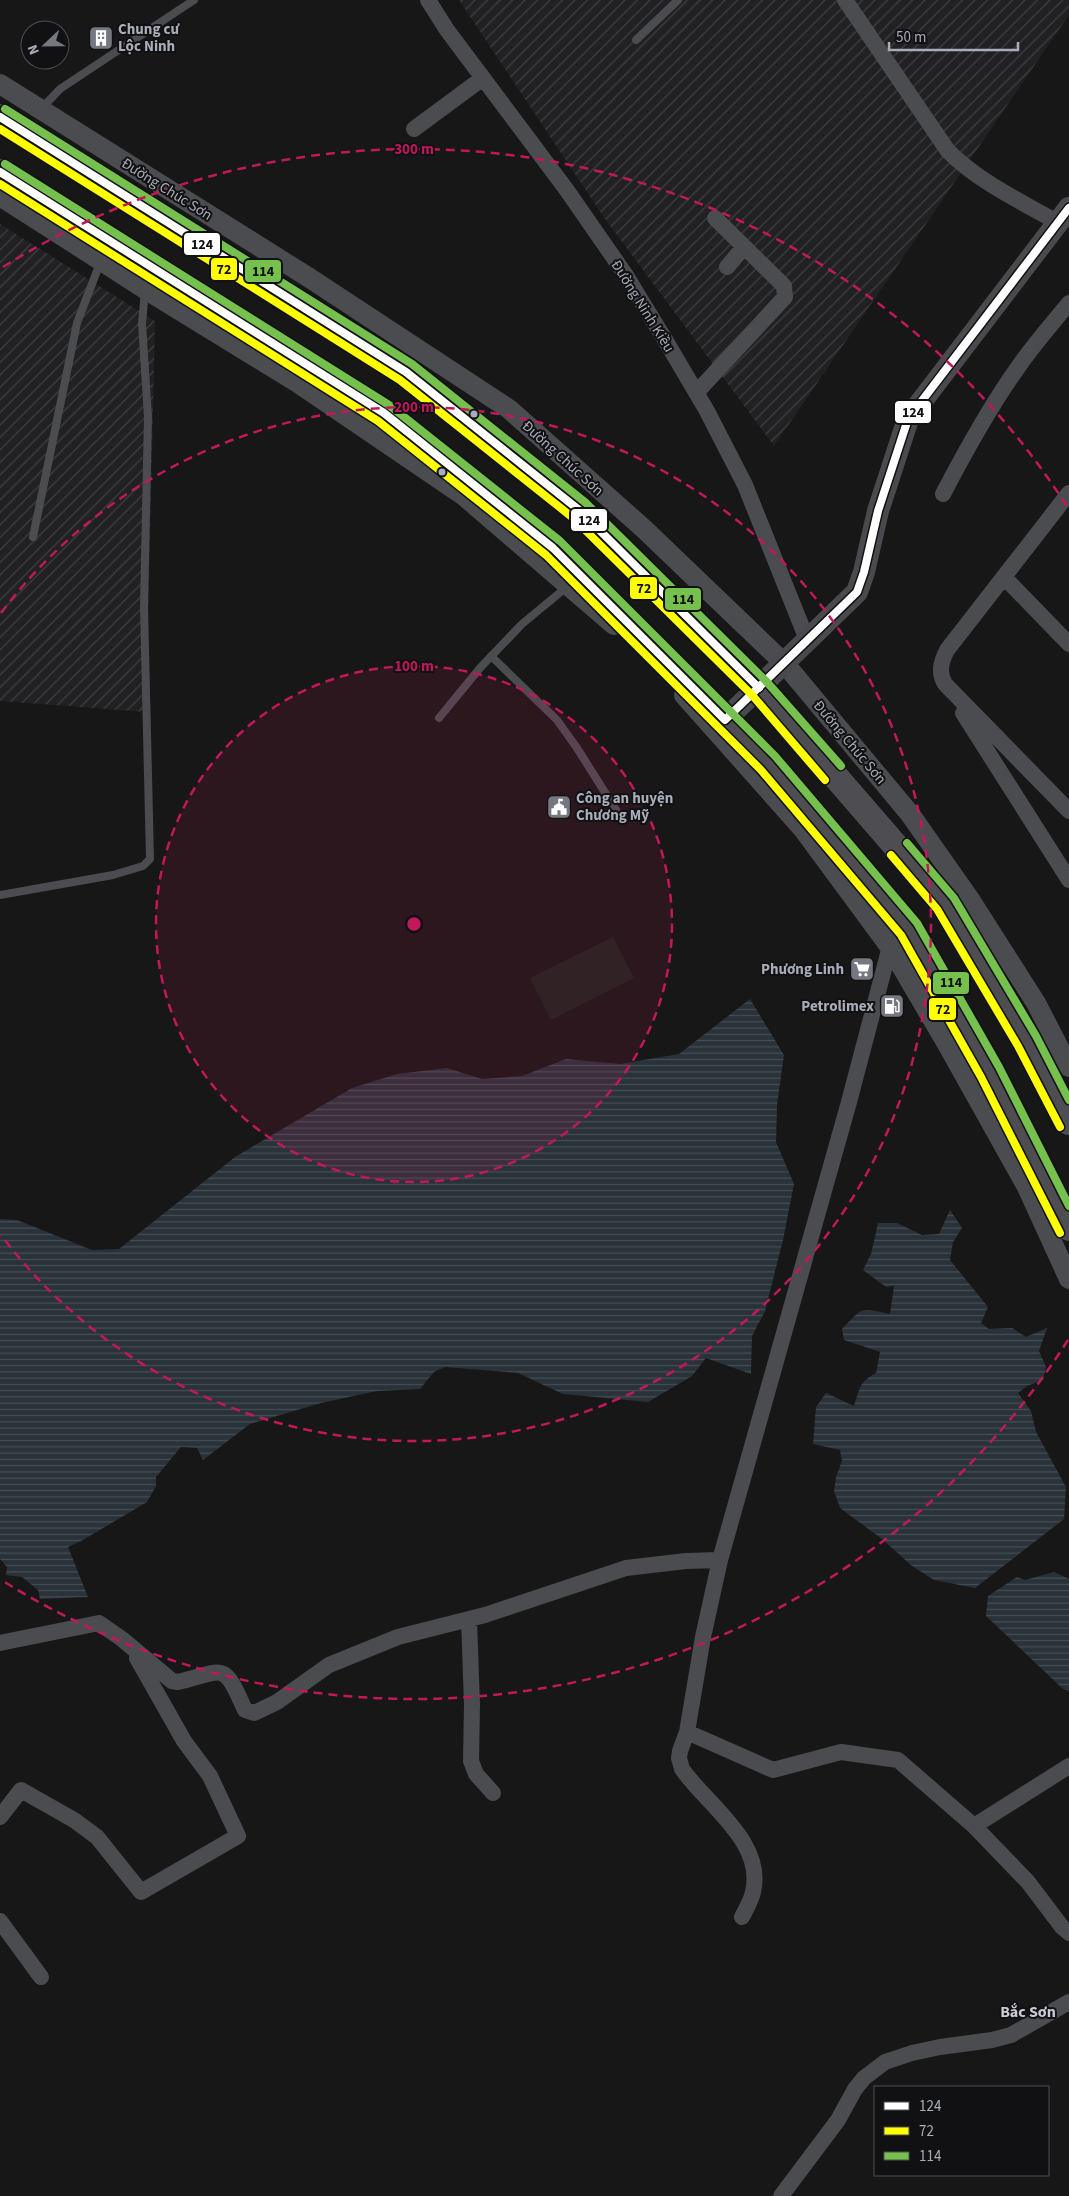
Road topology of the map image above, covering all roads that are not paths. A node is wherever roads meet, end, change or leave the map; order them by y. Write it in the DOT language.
graph roads {
  1 [pos="194,0"];
  2 [pos="428,0"];
  3 [pos="678,0"];
  4 [pos="845,0"];
  5 [pos="636,40"];
  6 [pos="484,78"];
  7 [pos="0,84"];
  8 [pos="41,110"];
  9 [pos="0,117"];
  10 [pos="414,129"];
  11 [pos="0,172"];
  12 [pos="0,196"];
  13 [pos="1063,215"];
  14 [pos="715,218"];
  15 [pos="744,247"];
  16 [pos="105,251"];
  17 [pos="727,267"];
  18 [pos="145,289"];
  19 [pos="1069,303"];
  20 [pos="696,393"];
  21 [pos="1069,493"];
  22 [pos="943,494"];
  23 [pos="34,537"];
  24 [pos="1004,577"];
  25 [pos="574,580"];
  26 [pos="808,642"];
  27 [pos="1069,644"];
  28 [pos="491,656"];
  29 [pos="785,664"];
  30 [pos="945,684"];
  31 [pos="759,688"];
  32 [pos="438,718"];
  33 [pos="725,720"];
  34 [pos="616,810"];
  35 [pos="1069,811"];
  36 [pos="1069,880"];
  37 [pos="0,895"];
  38 [pos="898,916"];
  39 [pos="890,947"];
  40 [pos="1069,1066"];
  41 [pos="1069,1122"];
  42 [pos="1069,1228"];
  43 [pos="1069,1279"];
  44 [pos="720,1560"];
  45 [pos="469,1619"];
  46 [pos="0,1643"];
  47 [pos="129,1645"];
  48 [pos="687,1732"];
  49 [pos="1069,1766"];
  50 [pos="493,1793"];
  51 [pos="0,1817"];
  52 [pos="974,1826"];
  53 [pos="742,1917"];
  54 [pos="0,1921"];
  55 [pos="1069,1933"];
  56 [pos="41,1977"];
  57 [pos="1069,2002"];
  58 [pos="781,2196"];
  1 -- 8 [label="lane"];
  2 -- 6 [label="street, Đường Ninh Kiều"];
  3 -- 5 [label="lane"];
  4 -- 13 [label="street"];
  6 -- 10 [label="street"];
  6 -- 20 [label="street, Đường Ninh Kiều"];
  7 -- 8 [label="street, Đường Chúc Sơn"];
  8 -- 29 [label="street, Đường Chúc Sơn"];
  9 -- 31 [label="highway, Đường Chúc Sơn"];
  11 -- 16 [label="highway"];
  12 -- 16 [label="street"];
  13 -- 26 [label="main road"];
  14 -- 15 [label="street"];
  15 -- 17 [label="street"];
  15 -- 20 [label="street"];
  16 -- 18 [label="street"];
  16 -- 23 [label="lane"];
  16 -- 25 [label="highway"];
  18 -- 25 [label="street"];
  18 -- 37 [label="lane"];
  19 -- 22 [label="street"];
  20 -- 26 [label="street, Đường Ninh Kiều"];
  21 -- 24 [label="street"];
  24 -- 27 [label="street"];
  24 -- 30 [label="street"];
  25 -- 28 [label="lane"];
  25 -- 33 [label="highway"];
  25 -- 39 [label="street"];
  26 -- 29 [label="main road"];
  28 -- 32 [label="lane"];
  28 -- 34 [label="lane"];
  29 -- 31 [label="main road"];
  29 -- 40 [label="street, Đường Chúc Sơn"];
  30 -- 35 [label="street"];
  30 -- 36 [label="street"];
  31 -- 33 [label="main road"];
  31 -- 41 [label="highway, Đường Chúc Sơn"];
  33 -- 38 [label="highway"];
  38 -- 39 [label="street"];
  38 -- 42 [label="highway"];
  39 -- 43 [label="street"];
  39 -- 44 [label="street"];
  44 -- 45 [label="street"];
  44 -- 48 [label="street"];
  45 -- 47 [label="street"];
  45 -- 50 [label="street"];
  46 -- 47 [label="street"];
  47 -- 51 [label="street"];
  48 -- 52 [label="street"];
  48 -- 53 [label="street"];
  49 -- 52 [label="street"];
  52 -- 55 [label="street"];
  54 -- 56 [label="street"];
  57 -- 58 [label="street"];
}
